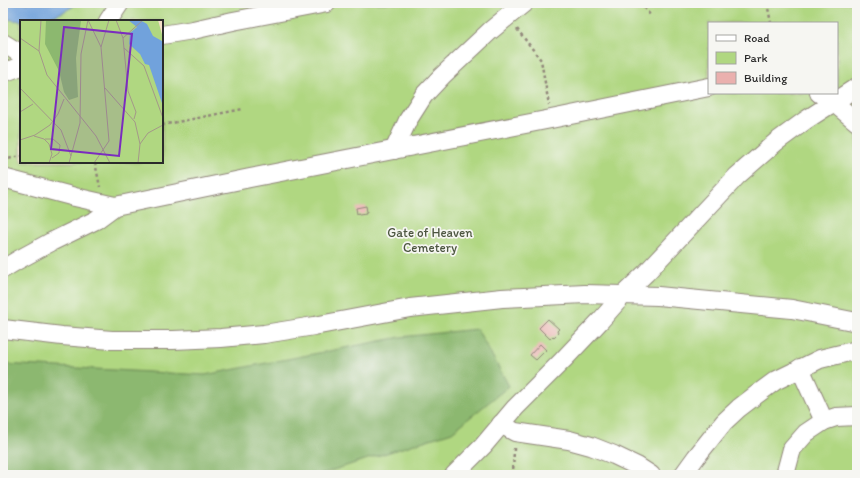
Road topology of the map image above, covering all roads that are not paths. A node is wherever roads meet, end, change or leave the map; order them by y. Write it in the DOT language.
graph roads {
  1 [pos="120,3"];
  2 [pos="327,3"];
  3 [pos="524,3"];
  4 [pos="109,20"];
  5 [pos="163,35"];
  6 [pos="3,43"];
  7 [pos="20,53"];
  8 [pos="20,66"];
  9 [pos="3,73"];
  10 [pos="708,87"];
  11 [pos="857,87"];
  12 [pos="837,94"];
  13 [pos="838,94"];
  14 [pos="826,98"];
  15 [pos="857,122"];
  16 [pos="394,150"];
  17 [pos="3,178"];
  18 [pos="109,205"];
  19 [pos="3,269"];
  20 [pos="623,295"];
  21 [pos="857,322"];
  22 [pos="3,330"];
  23 [pos="857,350"];
  24 [pos="800,368"];
  25 [pos="857,416"];
  26 [pos="824,421"];
  27 [pos="508,428"];
  28 [pos="454,475"];
  29 [pos="651,475"];
  30 [pos="683,475"];
  31 [pos="785,475"];
  1 -- 4 [label="lane"];
  2 -- 5 [label="lane"];
  3 -- 16 [label="lane"];
  6 -- 7 [label="lane"];
  8 -- 9 [label="lane"];
  10 -- 16 [label="lane"];
  11 -- 13 [label="lane"];
  12 -- 14 [label="lane"];
  14 -- 15 [label="lane"];
  14 -- 20 [label="lane"];
  16 -- 18 [label="lane"];
  17 -- 18 [label="lane"];
  18 -- 19 [label="lane"];
  20 -- 21 [label="lane"];
  20 -- 22 [label="lane"];
  20 -- 27 [label="lane"];
  23 -- 24 [label="lane"];
  24 -- 26 [label="lane"];
  24 -- 30 [label="lane"];
  25 -- 26 [label="lane"];
  26 -- 31 [label="lane"];
  27 -- 28 [label="lane"];
  27 -- 29 [label="lane"];
}
